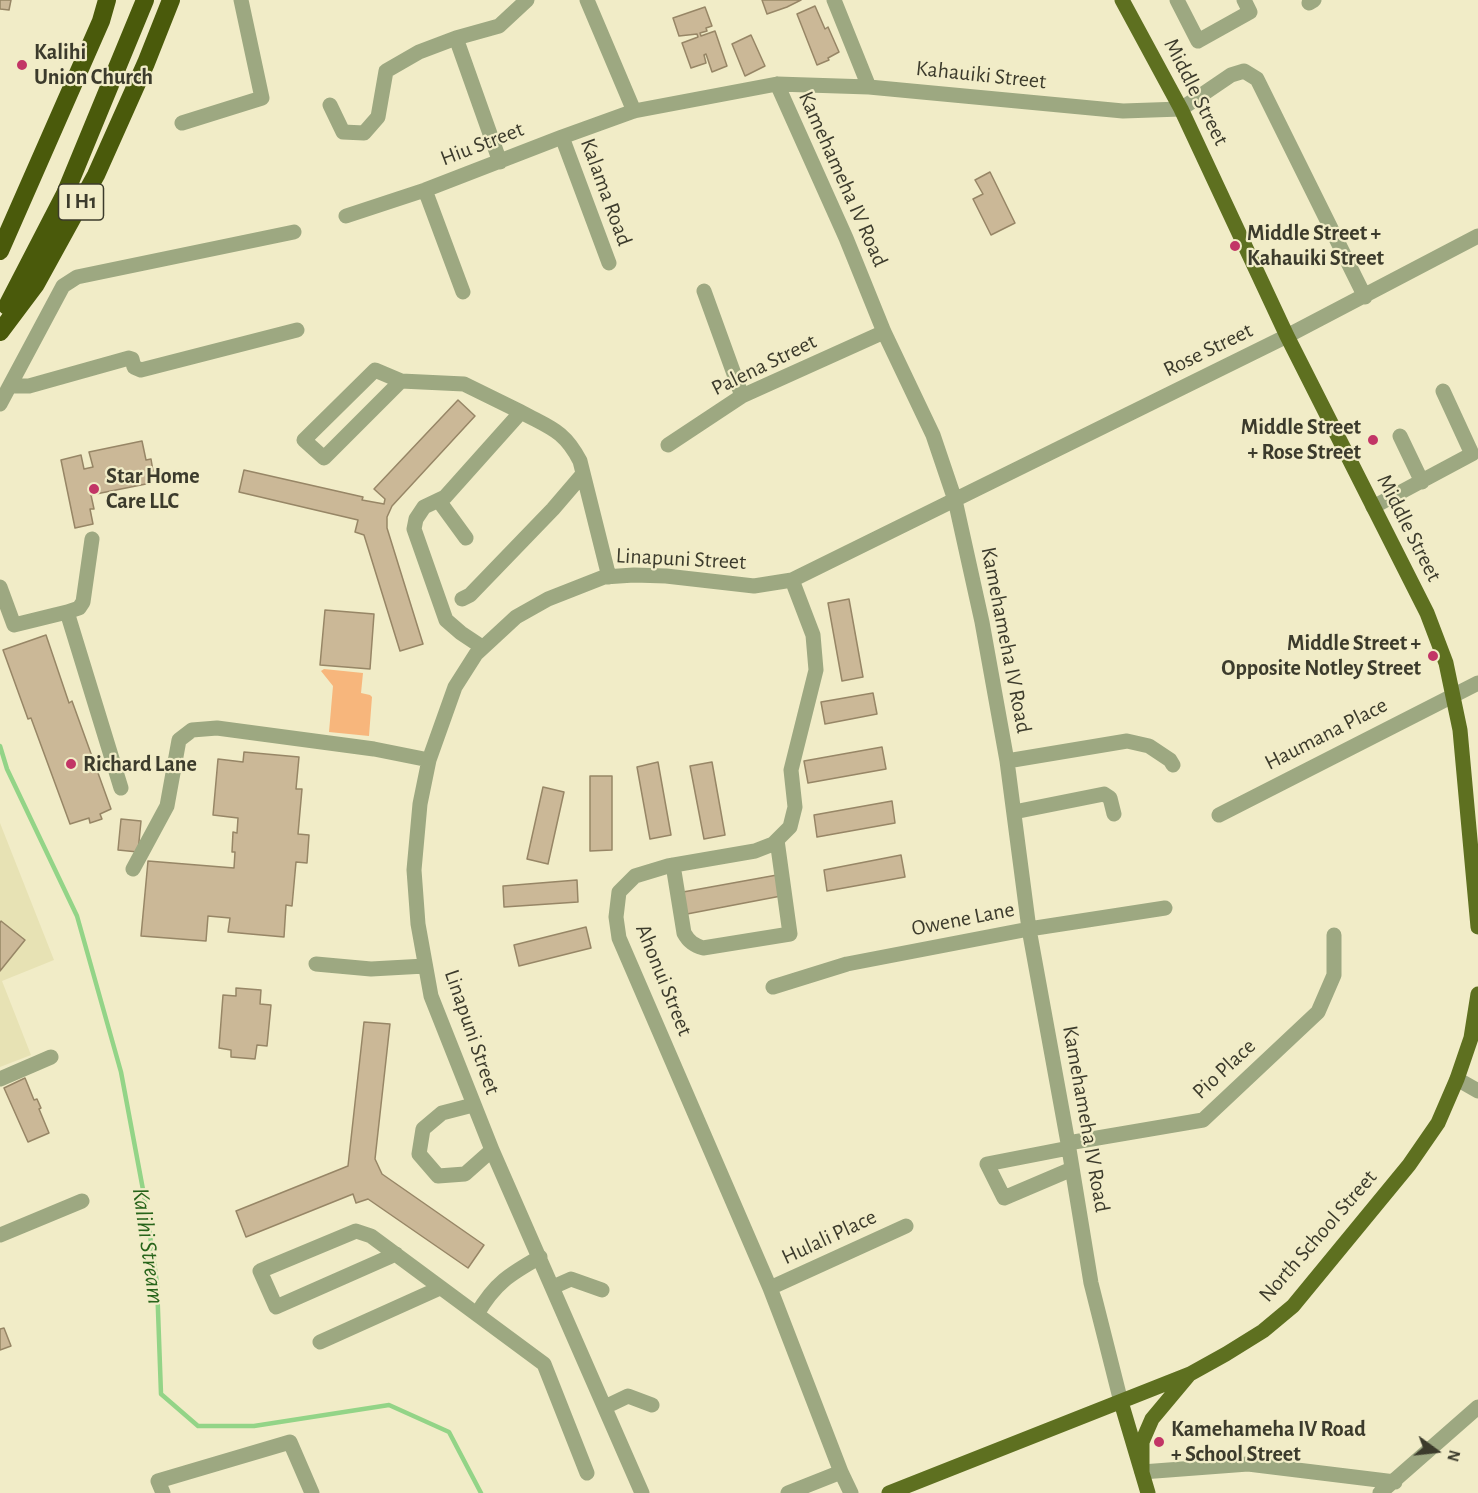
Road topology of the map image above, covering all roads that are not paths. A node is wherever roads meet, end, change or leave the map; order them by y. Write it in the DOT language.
graph roads {
  1 [pos="109,0"];
  2 [pos="145,0"];
  3 [pos="171,0"];
  4 [pos="178,0"];
  5 [pos="241,0"];
  6 [pos="527,0"];
  7 [pos="587,0"];
  8 [pos="834,0"];
  9 [pos="1122,0"];
  10 [pos="1177,0"];
  11 [pos="1247,6"];
  12 [pos="456,38"];
  13 [pos="146,63"];
  14 [pos="777,84"];
  15 [pos="869,87"];
  16 [pos="330,105"];
  17 [pos="1181,108"];
  18 [pos="634,111"];
  19 [pos="182,123"];
  20 [pos="562,137"];
  21 [pos="500,162"];
  22 [pos="425,190"];
  23 [pos="346,216"];
  24 [pos="294,232"];
  25 [pos="1478,236"];
  26 [pos="0,251"];
  27 [pos="609,263"];
  28 [pos="704,291"];
  29 [pos="463,292"];
  30 [pos="1365,297"];
  31 [pos="0,318"];
  32 [pos="297,330"];
  33 [pos="0,332"];
  34 [pos="884,332"];
  35 [pos="1287,336"];
  36 [pos="401,381"];
  37 [pos="10,386"];
  38 [pos="1443,391"];
  39 [pos="742,396"];
  40 [pos="0,404"];
  41 [pos="520,412"];
  42 [pos="1400,436"];
  43 [pos="668,445"];
  44 [pos="583,474"];
  45 [pos="1422,482"];
  46 [pos="955,500"];
  47 [pos="439,501"];
  48 [pos="1373,507"];
  49 [pos="92,538"];
  50 [pos="466,538"];
  51 [pos="609,577"];
  52 [pos="792,580"];
  53 [pos="0,587"];
  54 [pos="462,599"];
  55 [pos="67,612"];
  56 [pos="482,647"];
  57 [pos="1478,683"];
  58 [pos="1454,694"];
  59 [pos="429,760"];
  60 [pos="1007,761"];
  61 [pos="1173,765"];
  62 [pos="121,788"];
  63 [pos="1014,812"];
  64 [pos="1114,814"];
  65 [pos="1219,814"];
  66 [pos="777,840"];
  67 [pos="1475,859"];
  68 [pos="673,865"];
  69 [pos="133,869"];
  70 [pos="1165,908"];
  71 [pos="1478,927"];
  72 [pos="1029,929"];
  73 [pos="1334,935"];
  74 [pos="316,964"];
  75 [pos="425,966"];
  76 [pos="773,987"];
  77 [pos="1478,994"];
  78 [pos="51,1057"];
  79 [pos="0,1079"];
  80 [pos="1457,1079"];
  81 [pos="1478,1091"];
  82 [pos="473,1105"];
  83 [pos="1069,1145"];
  84 [pos="492,1150"];
  85 [pos="1072,1169"];
  86 [pos="82,1201"];
  87 [pos="906,1226"];
  88 [pos="0,1235"];
  89 [pos="396,1254"];
  90 [pos="540,1257"];
  91 [pos="553,1287"];
  92 [pos="440,1288"];
  93 [pos="770,1288"];
  94 [pos="602,1290"];
  95 [pos="477,1314"];
  96 [pos="320,1342"];
  97 [pos="1190,1374"];
  98 [pos="1121,1402"];
  99 [pos="652,1405"];
  100 [pos="605,1407"];
  101 [pos="1477,1408"];
  102 [pos="841,1472"];
  103 [pos="1142,1472"];
  104 [pos="587,1473"];
  105 [pos="1395,1482"];
  106 [pos="160,1487"];
  107 [pos="312,1493"];
  108 [pos="642,1493"];
  109 [pos="788,1493"];
  110 [pos="851,1493"];
  111 [pos="889,1493"];
  112 [pos="1148,1493"];
  113 [pos="1380,1493"];
  1 -- 26 [label="highway, I H1"];
  2 -- 31 [label="highway"];
  3 -- 13 [label="highway, I H1"];
  4 -- 13 [label="highway"];
  5 -- 19 [label="street"];
  6 -- 12 [label="street"];
  7 -- 18 [label="street"];
  8 -- 15 [label="street"];
  9 -- 17 [label="main road, Middle Street"];
  10 -- 11 [label="street"];
  12 -- 16 [label="street"];
  12 -- 21 [label="street"];
  13 -- 33 [label="highway, I H1"];
  14 -- 15 [label="street, Kahauiki Street"];
  14 -- 18 [label="street, Kamehameha IV Road"];
  14 -- 34 [label="street, Kamehameha IV Road"];
  15 -- 17 [label="street, Kahauiki Street"];
  17 -- 30 [label="street"];
  17 -- 35 [label="main road, Middle Street"];
  18 -- 20 [label="street, Hiu Street"];
  20 -- 21 [label="street, Hiu Street"];
  20 -- 27 [label="street, Kalama Road"];
  21 -- 22 [label="street, Hiu Street"];
  22 -- 23 [label="street, Hiu Street"];
  22 -- 29 [label="street"];
  24 -- 37 [label="street"];
  25 -- 30 [label="street, Rose Street"];
  28 -- 39 [label="street"];
  30 -- 35 [label="street, Rose Street"];
  32 -- 37 [label="street"];
  34 -- 39 [label="street, Palena Street"];
  34 -- 46 [label="street, Kamehameha IV Road"];
  35 -- 46 [label="street, Rose Street"];
  35 -- 48 [label="main road, Middle Street"];
  36 -- 36 [label="street"];
  36 -- 41 [label="street"];
  37 -- 40 [label="street"];
  38 -- 45 [label="street"];
  39 -- 43 [label="street, Palena Street"];
  41 -- 44 [label="street"];
  41 -- 47 [label="street"];
  42 -- 45 [label="street"];
  44 -- 51 [label="street"];
  44 -- 54 [label="street"];
  45 -- 48 [label="street"];
  46 -- 52 [label="street, Linapuni Street"];
  46 -- 60 [label="street, Kamehameha IV Road"];
  47 -- 50 [label="street"];
  47 -- 56 [label="street"];
  48 -- 58 [label="main road, Middle Street"];
  49 -- 55 [label="street"];
  51 -- 52 [label="street, Linapuni Street"];
  51 -- 56 [label="street, Linapuni Street"];
  52 -- 66 [label="street"];
  53 -- 55 [label="street"];
  55 -- 62 [label="street"];
  56 -- 59 [label="street, Linapuni Street"];
  57 -- 58 [label="street, Haumana Place"];
  58 -- 65 [label="street, Haumana Place"];
  58 -- 67 [label="main road"];
  59 -- 69 [label="street"];
  59 -- 75 [label="street, Linapuni Street"];
  60 -- 61 [label="street"];
  60 -- 63 [label="street, Kamehameha IV Road"];
  63 -- 64 [label="street"];
  63 -- 72 [label="street, Kamehameha IV Road"];
  66 -- 68 [label="street, Ahonui Street"];
  66 -- 68 [label="street"];
  67 -- 71 [label="main road"];
  68 -- 93 [label="street, Ahonui Street"];
  70 -- 72 [label="street, Owene Lane"];
  72 -- 76 [label="street, Owene Lane"];
  72 -- 83 [label="street, Kamehameha IV Road"];
  73 -- 83 [label="street, Pio Place"];
  74 -- 75 [label="street"];
  75 -- 82 [label="street, Linapuni Street"];
  77 -- 80 [label="main road, North School Street"];
  78 -- 79 [label="street"];
  80 -- 81 [label="street"];
  80 -- 97 [label="main road, North School Street"];
  82 -- 84 [label="street, Linapuni Street"];
  82 -- 84 [label="street"];
  83 -- 85 [label="street, Kamehameha IV Road"];
  83 -- 85 [label="street, Pio Place"];
  84 -- 90 [label="street, Linapuni Street"];
  85 -- 98 [label="street, Kamehameha IV Road"];
  86 -- 88 [label="street"];
  87 -- 93 [label="street, Hulali Place"];
  89 -- 89 [label="street"];
  89 -- 92 [label="street"];
  90 -- 91 [label="street, Linapuni Street"];
  90 -- 95 [label="street"];
  91 -- 94 [label="street"];
  91 -- 100 [label="street, Linapuni Street"];
  92 -- 95 [label="street"];
  92 -- 96 [label="street"];
  93 -- 102 [label="street, Ahonui Street"];
  95 -- 104 [label="street"];
  97 -- 98 [label="main road, North School Street"];
  97 -- 103 [label="main road"];
  98 -- 103 [label="main road, Kamehameha IV Road"];
  98 -- 111 [label="main road, North School Street"];
  99 -- 100 [label="street"];
  100 -- 108 [label="street, Linapuni Street"];
  101 -- 105 [label="street"];
  102 -- 109 [label="street"];
  102 -- 110 [label="street, Ahonui Street"];
  103 -- 105 [label="street"];
  103 -- 112 [label="main road, Kamehameha IV Road"];
  105 -- 113 [label="street"];
  106 -- 107 [label="street"];
}
